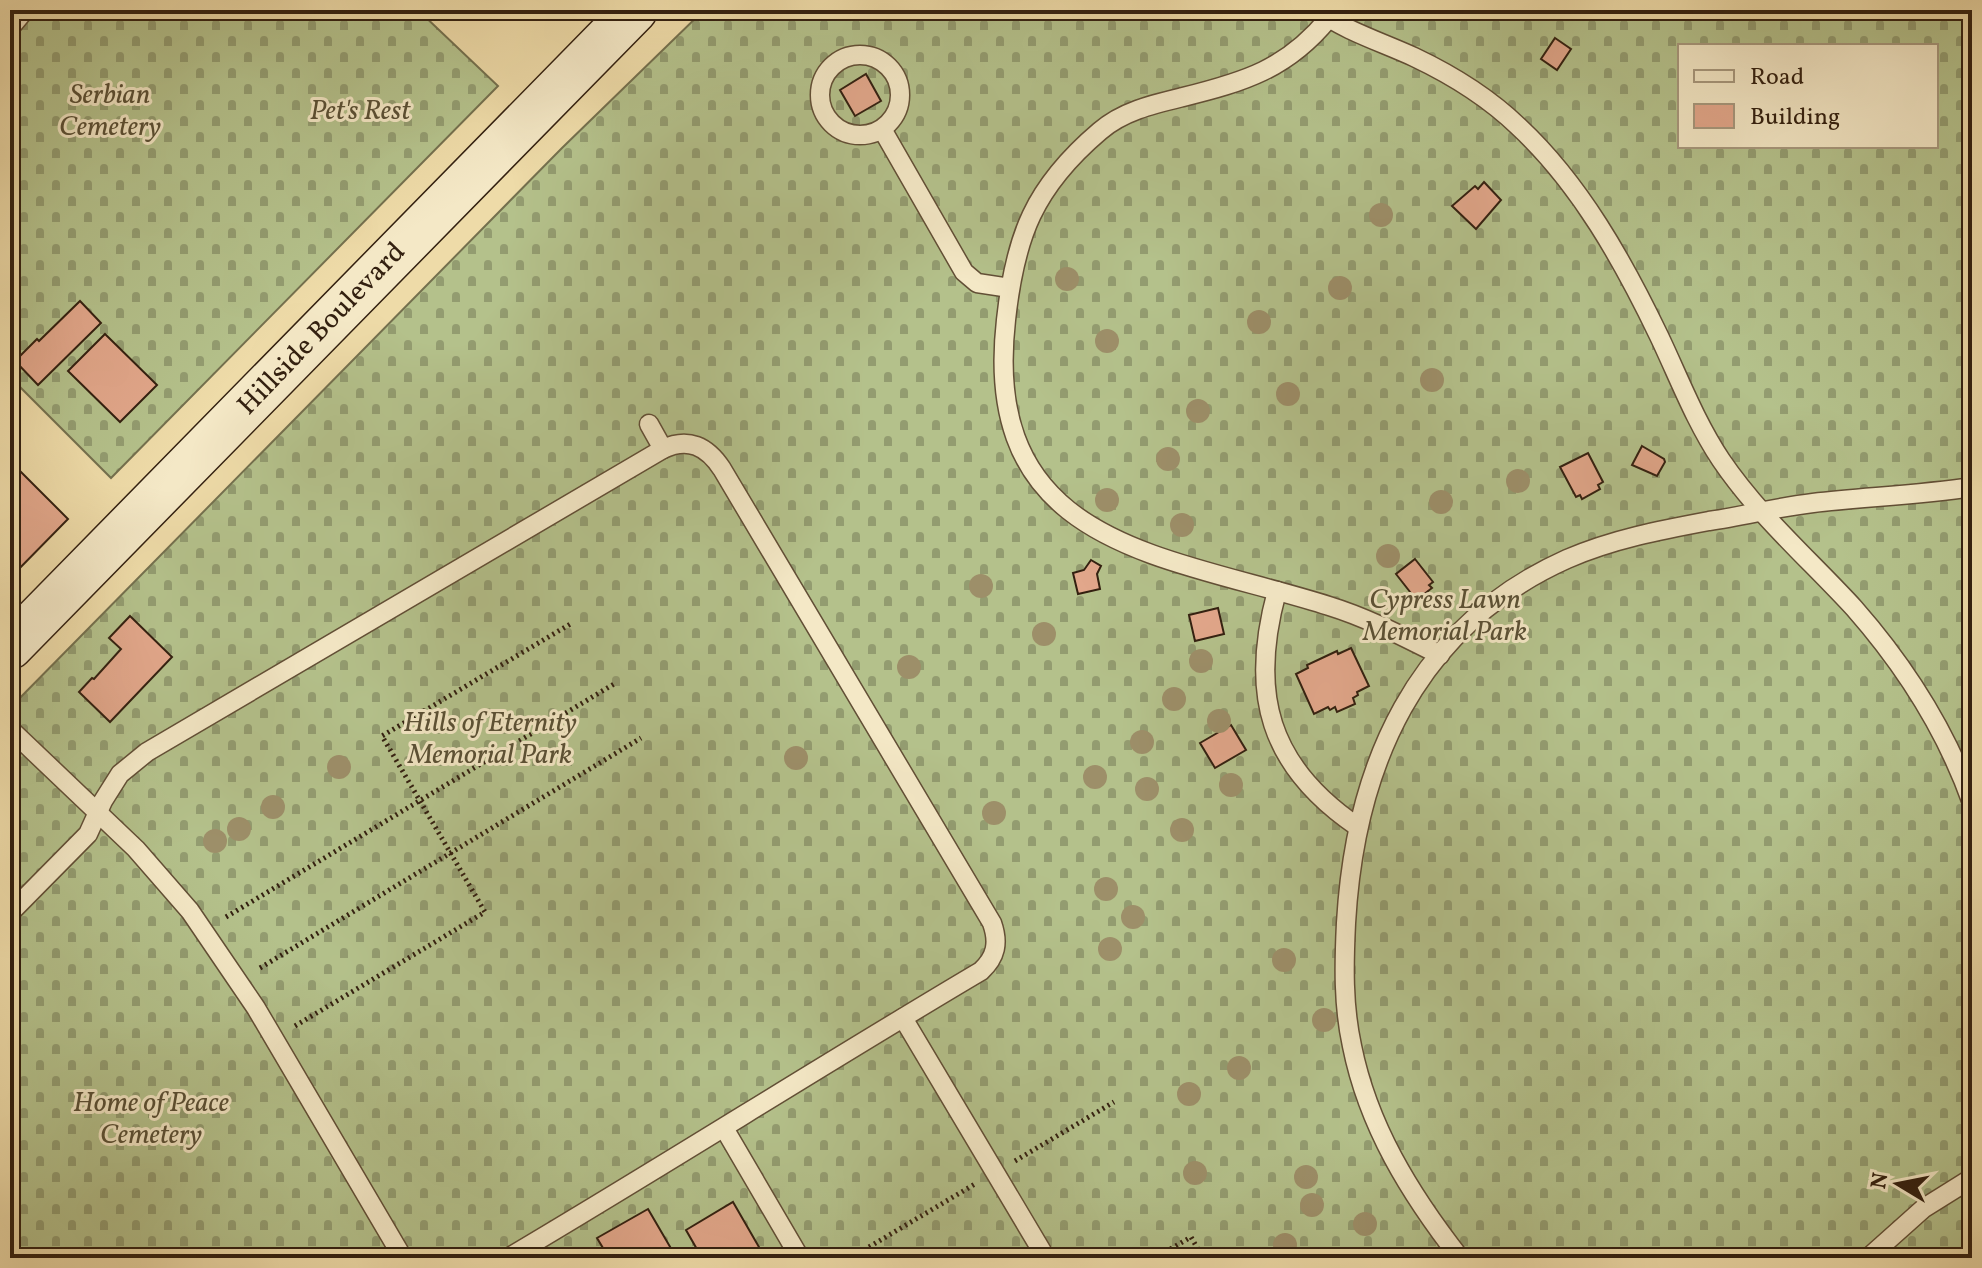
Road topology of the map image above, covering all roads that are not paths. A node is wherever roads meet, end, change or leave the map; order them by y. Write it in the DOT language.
graph roads {
  1 [pos="25,10"];
  2 [pos="635,10"];
  3 [pos="1322,14"];
  4 [pos="10,28"];
  5 [pos="882,129"];
  6 [pos="1010,288"];
  7 [pos="649,424"];
  8 [pos="663,449"];
  9 [pos="1972,487"];
  10 [pos="1760,511"];
  11 [pos="1277,591"];
  12 [pos="10,647"];
  13 [pos="1440,655"];
  14 [pos="10,729"];
  15 [pos="1972,803"];
  16 [pos="100,813"];
  17 [pos="1358,827"];
  18 [pos="10,913"];
  19 [pos="903,1018"];
  20 [pos="724,1128"];
  21 [pos="1972,1178"];
  22 [pos="403,1258"];
  23 [pos="508,1258"];
  24 [pos="800,1258"];
  25 [pos="1046,1258"];
  26 [pos="1460,1258"];
  27 [pos="1868,1258"];
  1 -- 4 [label="lane"];
  2 -- 12 [label="main road, Hillside Boulevard"];
  3 -- 6 [label="lane"];
  3 -- 10 [label="lane"];
  5 -- 5 [label="lane"];
  5 -- 6 [label="lane"];
  6 -- 11 [label="lane"];
  7 -- 8 [label="lane"];
  8 -- 16 [label="lane"];
  8 -- 19 [label="lane"];
  9 -- 10 [label="lane"];
  10 -- 13 [label="lane"];
  10 -- 15 [label="lane"];
  11 -- 13 [label="lane"];
  11 -- 17 [label="lane"];
  13 -- 17 [label="lane"];
  14 -- 16 [label="lane"];
  16 -- 18 [label="lane"];
  16 -- 22 [label="lane"];
  17 -- 26 [label="lane"];
  19 -- 20 [label="lane"];
  19 -- 25 [label="lane"];
  20 -- 23 [label="lane"];
  20 -- 24 [label="lane"];
  21 -- 27 [label="lane"];
}
